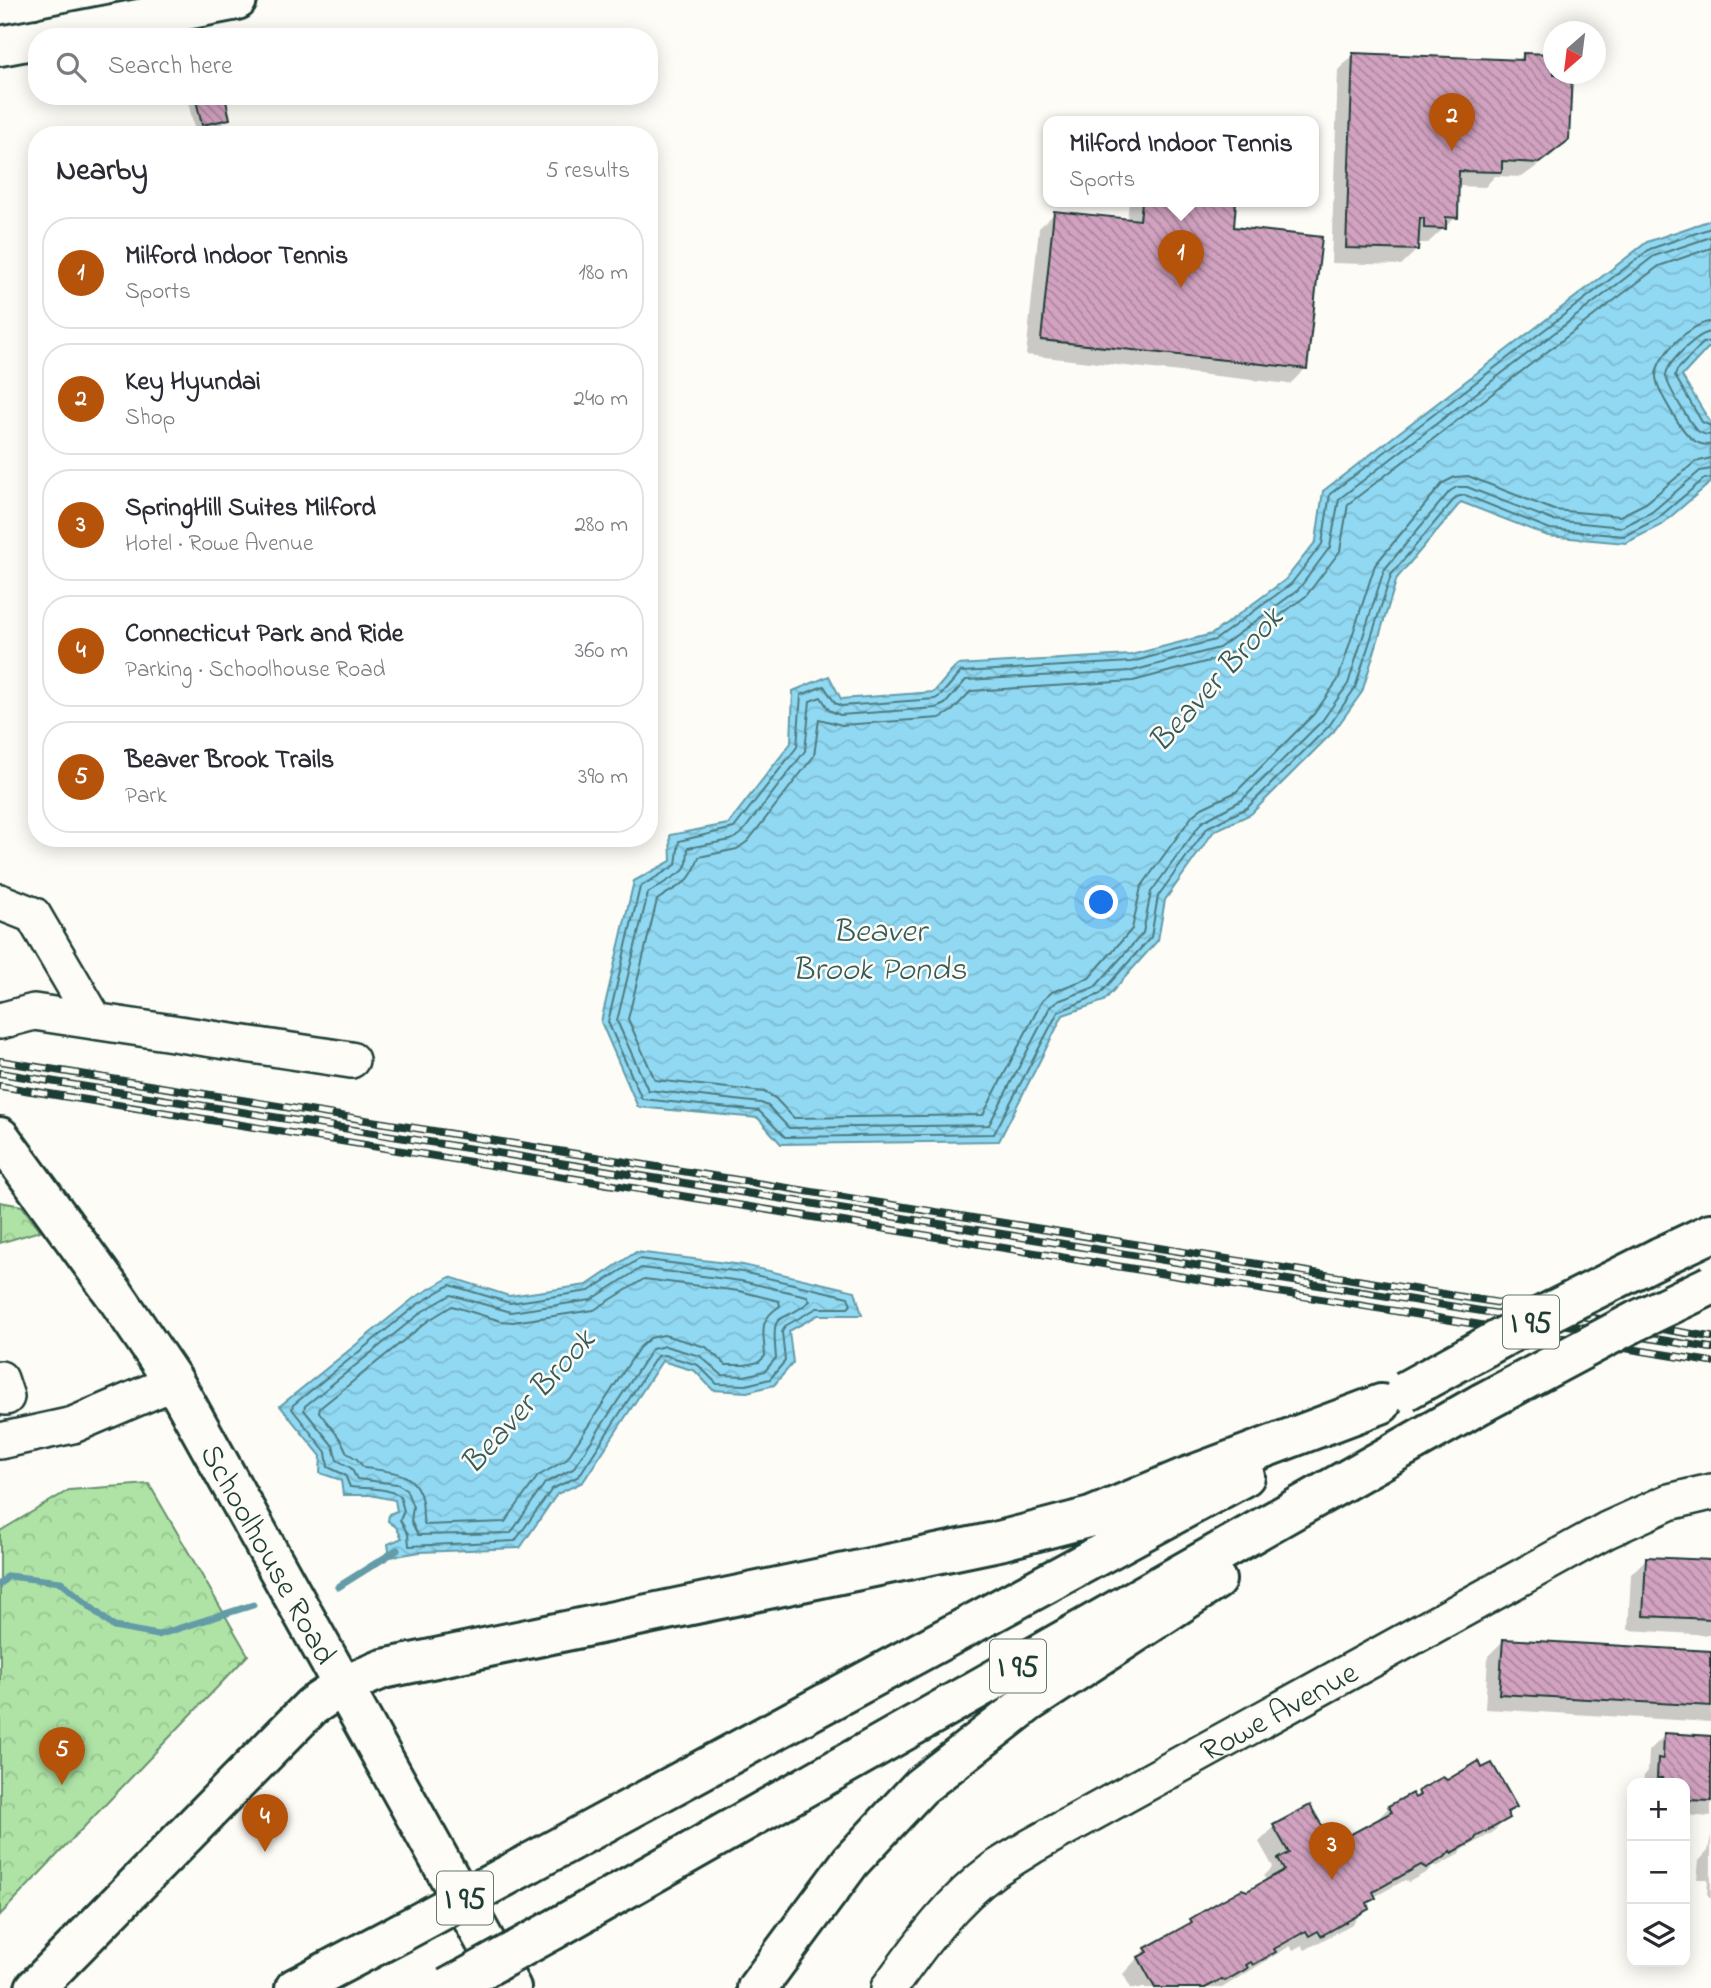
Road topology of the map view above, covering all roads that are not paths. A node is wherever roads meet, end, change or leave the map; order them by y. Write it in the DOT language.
graph roads {
  1 [pos="237,0"];
  2 [pos="92,28"];
  3 [pos="28,40"];
  4 [pos="0,46"];
  5 [pos="0,902"];
  6 [pos="0,1021"];
  7 [pos="95,1021"];
  8 [pos="351,1060"];
  9 [pos="0,1136"];
  10 [pos="1711,1233"];
  11 [pos="1711,1285"];
  12 [pos="174,1382"];
  13 [pos="1393,1397"];
  14 [pos="0,1441"];
  15 [pos="1396,1452"];
  16 [pos="1711,1492"];
  17 [pos="344,1685"];
  18 [pos="35,1988"];
  19 [pos="295,1988"];
  20 [pos="447,1988"];
  21 [pos="511,1988"];
  22 [pos="757,1988"];
  23 [pos="889,1988"];
  1 -- 2 [label="main road"];
  3 -- 4 [label="main road"];
  5 -- 7 [label="street"];
  6 -- 7 [label="street"];
  7 -- 8 [label="street"];
  9 -- 12 [label="main road, Schoolhouse Road"];
  10 -- 13 [label="main road, I 95, bridge"];
  11 -- 15 [label="main road, I 95, bridge"];
  12 -- 14 [label="street"];
  12 -- 17 [label="main road, Schoolhouse Road"];
  13 -- 17 [label="main road"];
  13 -- 19 [label="main road, I 95, bridge"];
  15 -- 20 [label="main road, I 95, bridge"];
  15 -- 22 [label="main road"];
  16 -- 23 [label="street, Rowe Avenue"];
  17 -- 18 [label="main road"];
  17 -- 21 [label="main road, Schoolhouse Road"];
}
